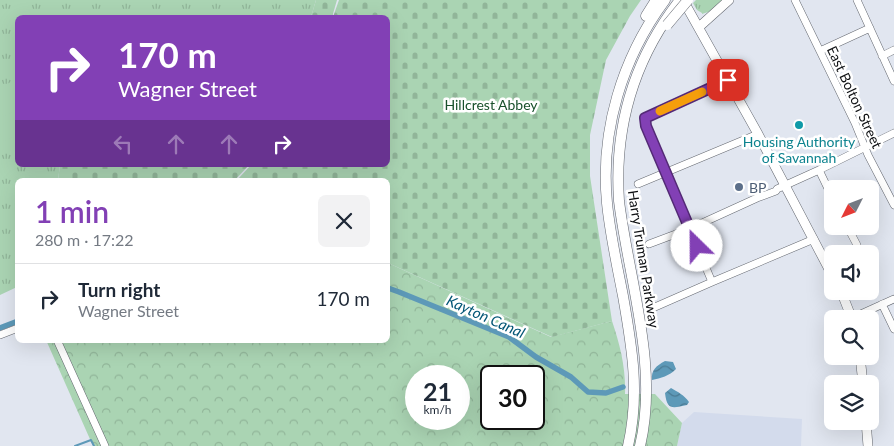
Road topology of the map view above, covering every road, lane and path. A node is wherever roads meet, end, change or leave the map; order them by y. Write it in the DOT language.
graph roads {
  1 [pos="682,0"];
  2 [pos="688,0"];
  3 [pos="729,0"];
  4 [pos="796,0"];
  5 [pos="857,0"];
  6 [pos="658,3"];
  7 [pos="666,23"];
  8 [pos="699,27"];
  9 [pos="870,28"];
  10 [pos="894,50"];
  11 [pos="820,51"];
  12 [pos="882,56"];
  13 [pos="728,80"];
  14 [pos="894,81"];
  15 [pos="894,133"];
  16 [pos="758,134"];
  17 [pos="865,147"];
  18 [pos="819,170"];
  19 [pos="666,173"];
  20 [pos="824,180"];
  21 [pos="638,184"];
  22 [pos="785,186"];
  23 [pos="894,205"];
  24 [pos="689,229"];
  25 [pos="852,235"];
  26 [pos="814,239"];
  27 [pos="650,244"];
  28 [pos="857,245"];
  29 [pos="824,259"];
  30 [pos="712,282"];
  31 [pos="894,299"];
  32 [pos="882,304"];
  33 [pos="655,307"];
  34 [pos="869,310"];
  35 [pos="15,329"];
  36 [pos="894,329"];
  37 [pos="0,335"];
  38 [pos="58,343"];
  39 [pos="867,430"];
  40 [pos="105,446"];
  41 [pos="628,446"];
  42 [pos="640,446"];
  43 [pos="868,446"];
  1 -- 7 [label="highway"];
  1 -- 8 [label="main road"];
  2 -- 7 [label="highway, bridge"];
  3 -- 8 [label="main road"];
  4 -- 11 [label="street, East Bolton Street"];
  5 -- 9 [label="street"];
  6 -- 41 [label="highway, Harry Truman Parkway"];
  7 -- 42 [label="highway, Harry Truman Parkway"];
  8 -- 13 [label="main road"];
  9 -- 11 [label="street"];
  9 -- 12 [label="street"];
  10 -- 12 [label="street"];
  11 -- 17 [label="street, East Bolton Street"];
  12 -- 14 [label="street"];
  13 -- 16 [label="main road"];
  13 -- 19 [label="street"];
  15 -- 17 [label="street"];
  16 -- 19 [label="street"];
  16 -- 22 [label="main road"];
  17 -- 18 [label="street"];
  17 -- 23 [label="street, East Bolton Street"];
  18 -- 20 [label="street"];
  18 -- 22 [label="street"];
  19 -- 21 [label="street"];
  19 -- 24 [label="street"];
  22 -- 24 [label="street"];
  22 -- 26 [label="main road"];
  24 -- 27 [label="street"];
  24 -- 30 [label="street"];
  25 -- 28 [label="street"];
  26 -- 29 [label="main road"];
  26 -- 30 [label="street"];
  30 -- 33 [label="street"];
  31 -- 32 [label="street"];
  32 -- 34 [label="street"];
  32 -- 36 [label="street"];
  35 -- 37 [label="street"];
  38 -- 40 [label="street"];
  39 -- 43 [label="main road"];
}
